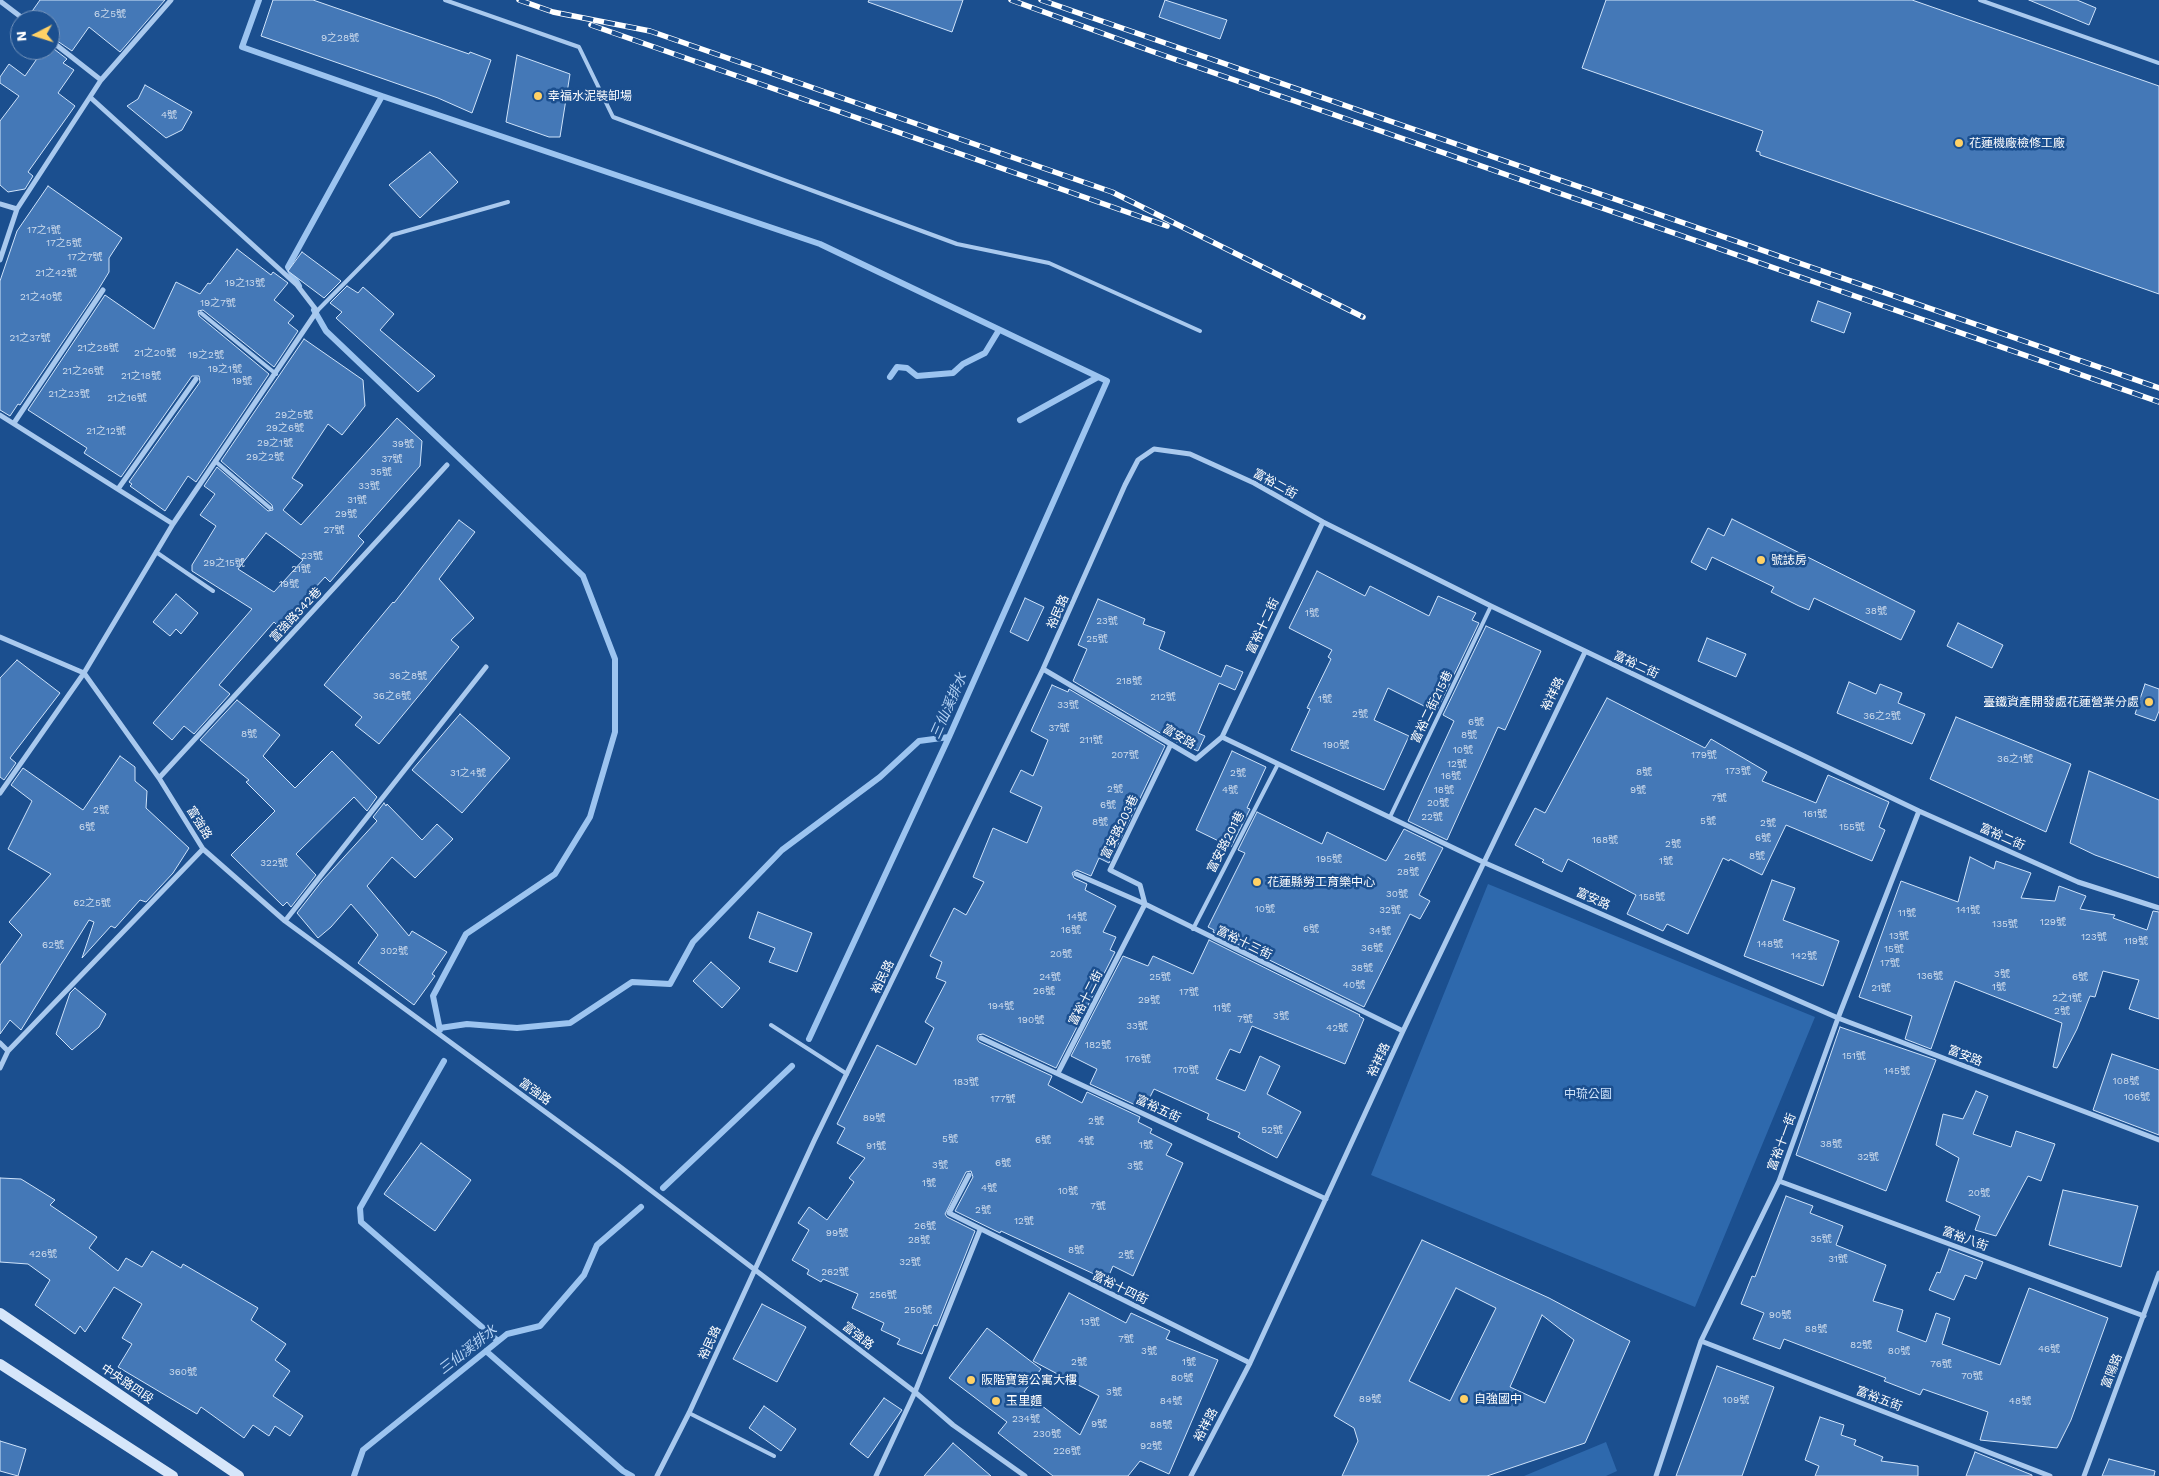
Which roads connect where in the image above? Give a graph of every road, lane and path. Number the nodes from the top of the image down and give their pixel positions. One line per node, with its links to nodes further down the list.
1 (171, 0): 8 (street)
2 (445, 0): 17 (lane)
3 (1980, 0): 7 (lane)
4 (0, 1): 5 (street)
5 (12, 10)
6 (60, 48): 8 (street)
7 (2159, 62)
8 (101, 80): 9 (street)
9 (91, 98): 12 (street); 15 (street)
10 (508, 202): 15 (lane)
11 (0, 206): 12 (street)
12 (17, 209): 13 (street)
13 (0, 260)
14 (104, 290): 21 (street)
15 (317, 311): 18 (street)
16 (201, 314): 18 (lane)
17 (1200, 331)
18 (276, 374): 22 (street)
19 (196, 379): 25 (street)
20 (0, 414): 21 (street)
21 (14, 423): 25 (street)
22 (215, 461): 26 (lane); 28 (street)
23 (447, 465): 40 (street, 富強路342巷)
24 (1125, 484): 27 (street, 富裕二街); 35 (street, 裕民路)
25 (118, 488): 28 (street)
26 (270, 508)
27 (1323, 522): 31 (street, 富裕二街); 37 (street, 富裕十二街)
28 (173, 524): 29 (street)
29 (156, 552): 30 (lane); 36 (street)
30 (213, 592)
31 (1491, 606): 33 (street, 富裕二街); 43 (lane, 富裕二街215巷)
32 (0, 637): 36 (street)
33 (1585, 652): 42 (street, 富裕二街); 45 (street, 裕祥路)
34 (486, 667): 49 (street)
35 (1043, 669): 38 (street, 富安路); 59 (street, 裕民路)
36 (84, 673): 40 (street, 富強路); 41 (street)
37 (1222, 737): 38 (street, 富安路); 39 (street, 富安路)
38 (1171, 744): 47 (street, 富安路203巷)
39 (1278, 764): 43 (street, 富安路); 50 (lane, 富安路201巷)
40 (160, 778): 44 (street, 富強路)
41 (0, 793)
42 (1919, 811): 48 (street, 富裕二街); 51 (street, 富裕十一街)
43 (1390, 818): 45 (street, 富安路)
44 (203, 849): 49 (street, 富強路); 56 (street)
45 (1483, 862): 51 (street, 富安路); 53 (street, 裕祥路)
46 (1076, 874): 47 (street, 富裕十三街)
47 (1146, 904): 50 (street, 富裕十三街); 58 (street, 富裕十二街)
48 (2159, 908)
49 (285, 920): 65 (street, 富強路)
50 (1193, 929): 53 (street, 富裕十三街)
51 (1838, 1018): 60 (street, 富安路); 62 (street, 富裕十一街)
52 (771, 1025): 59 (lane)
53 (1403, 1031): 63 (street, 裕祥路)
54 (981, 1038): 58 (street, 富裕五街)
55 (0, 1043): 56 (street)
56 (8, 1051): 57 (street)
57 (0, 1068)
58 (1058, 1073): 63 (street, 富裕五街)
59 (848, 1074): 65 (street, 裕民路)
60 (2159, 1140)
61 (969, 1175): 64 (street, 富裕十四街)
62 (1779, 1180): 68 (street, 富裕八街); 69 (street, 富裕十一街)
63 (1326, 1199): 70 (street, 裕祥路)
64 (980, 1230): 70 (street, 富裕十四街); 72 (street)
65 (755, 1269): 72 (street, 富強路); 73 (street, 裕民路)
66 (2159, 1273): 68 (street, 富陽路)
67 (0, 1312): 76 (street, 中央路四段)
68 (2144, 1316): 83 (street, 富陽路)
69 (1701, 1341): 81 (street, 富裕十一街); 82 (street, 富裕五街)
70 (1250, 1363): 80 (street, 裕祥路)
71 (0, 1364): 75 (street)
72 (915, 1392): 78 (street); 79 (street, 富強路)
73 (688, 1413): 74 (lane); 77 (street, 裕民路)
74 (774, 1456)
75 (172, 1476)
76 (239, 1476)
77 (657, 1476)
78 (876, 1476)
79 (1025, 1476)
80 (1191, 1476)
81 (1656, 1476)
82 (2050, 1476)
83 (2084, 1476)

